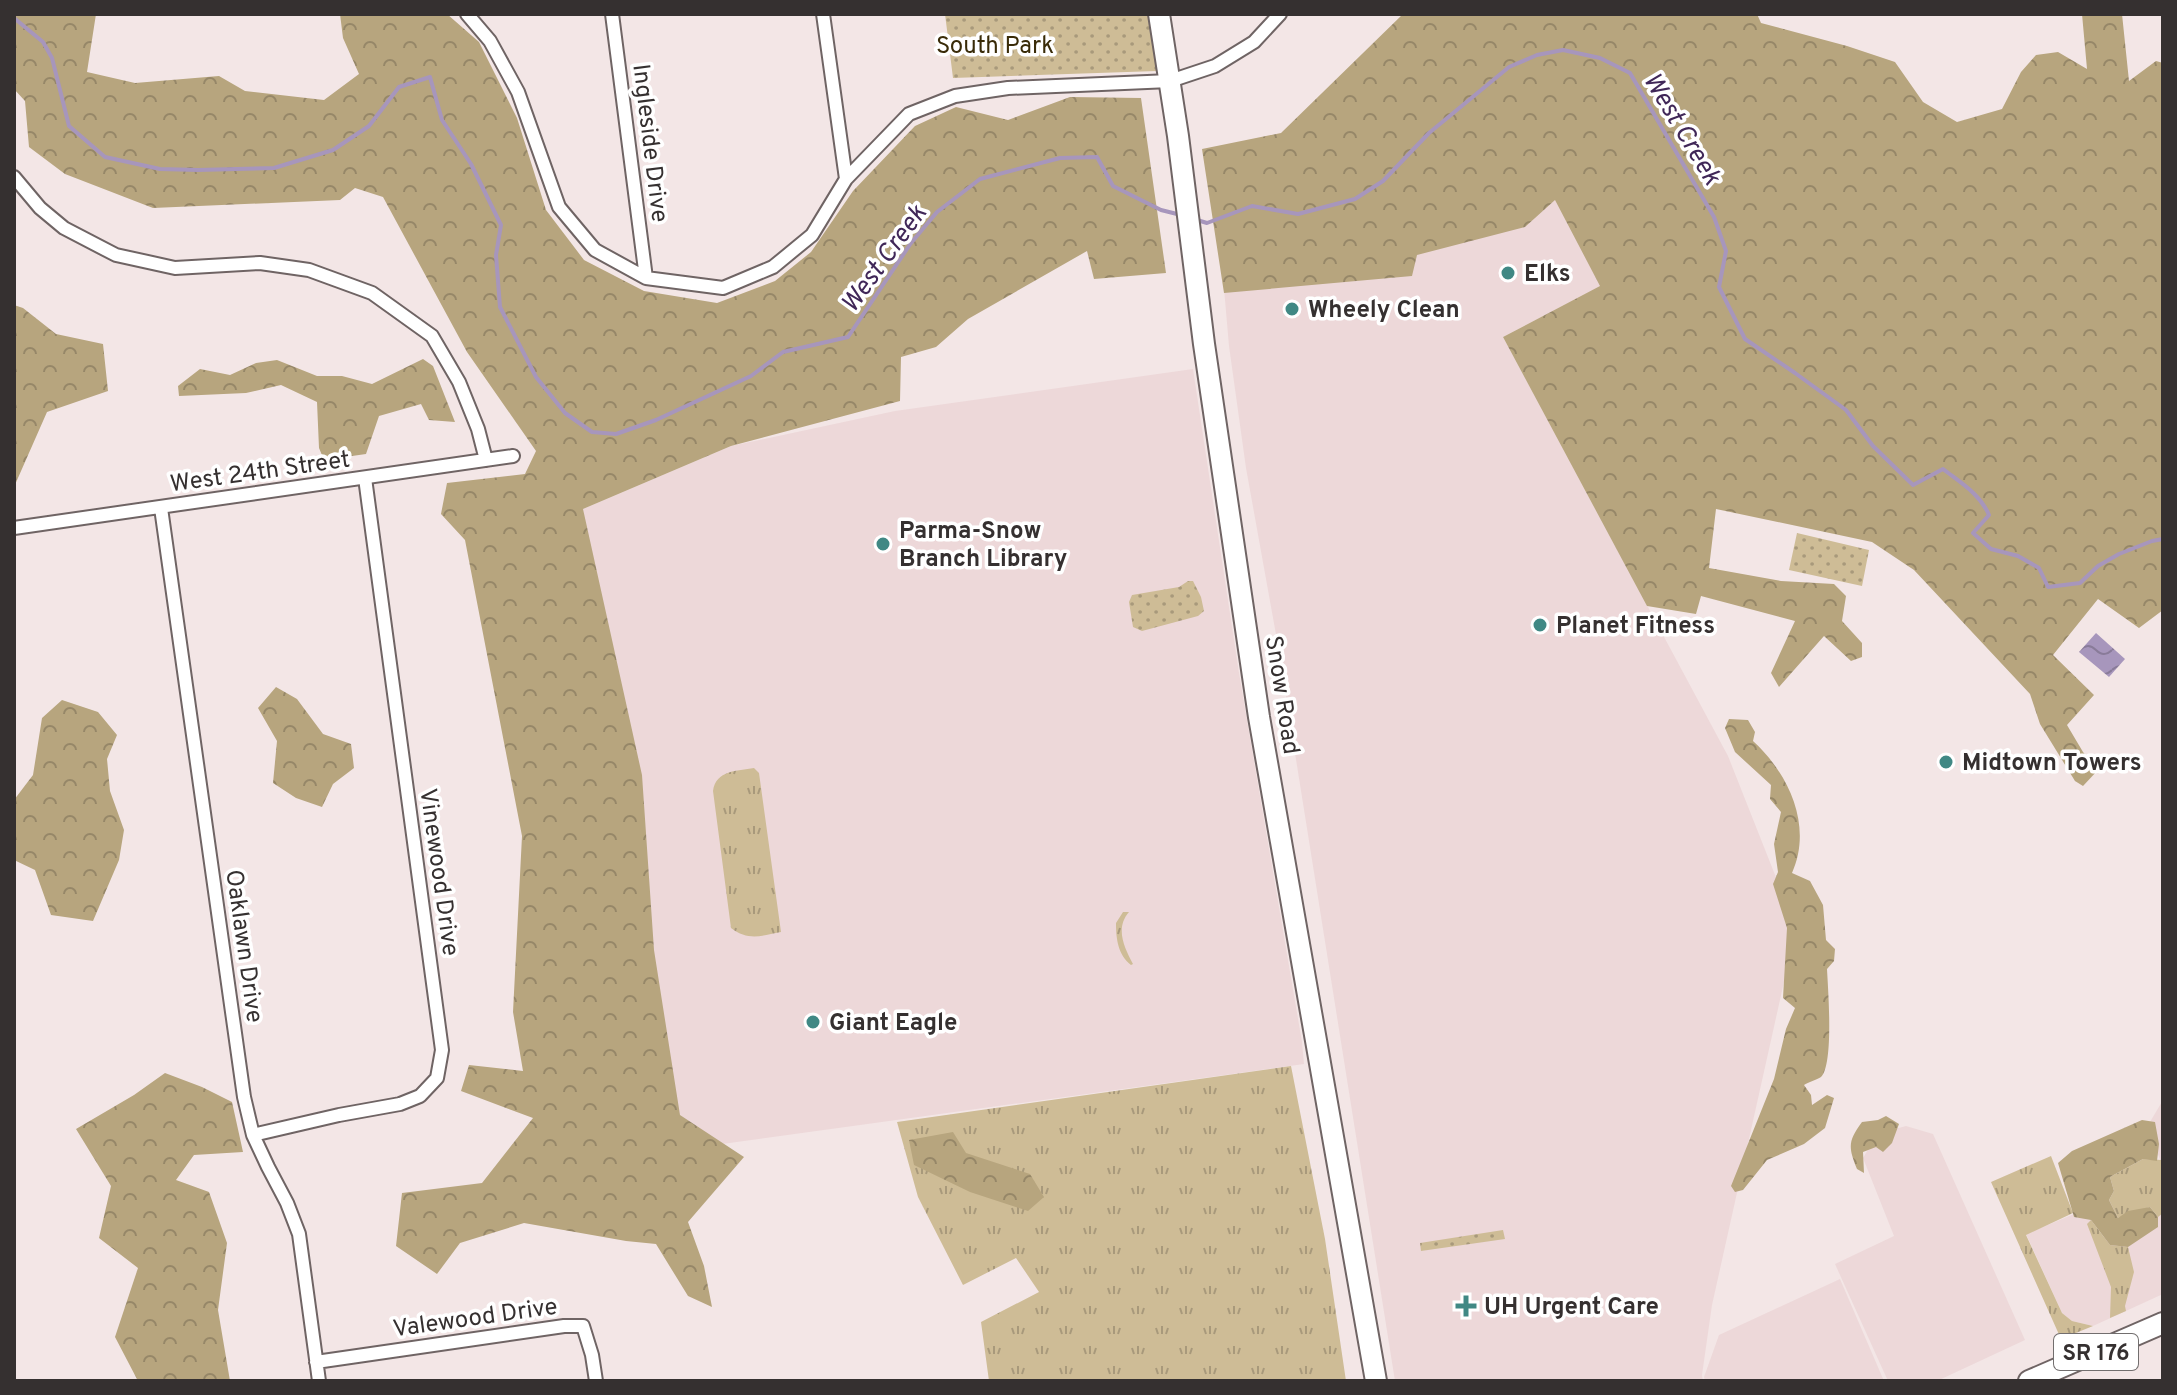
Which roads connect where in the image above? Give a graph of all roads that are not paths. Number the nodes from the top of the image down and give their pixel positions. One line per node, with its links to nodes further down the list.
1 (467, 14): 9 (street)
2 (612, 14): 9 (street, Ingleside Drive)
3 (823, 14): 8 (street)
4 (1159, 14): 6 (main road, Snow Road)
5 (1280, 14): 6 (street)
6 (1170, 81): 8 (street); 21 (main road, Snow Road)
7 (14, 177): 11 (street)
8 (846, 179): 9 (street)
9 (646, 278)
10 (513, 456): 11 (street, West 24th Street)
11 (486, 460): 12 (street, West 24th Street)
12 (365, 478): 13 (street, West 24th Street); 15 (street, Vinewood Drive)
13 (161, 508): 14 (street, West 24th Street); 15 (street, Oaklawn Drive)
14 (14, 528)
15 (253, 1135): 17 (street, Oaklawn Drive)
16 (2163, 1323): 18 (main road, SR 176)
17 (316, 1362): 19 (street, Oaklawn Drive); 20 (street, Valewood Drive)
18 (2067, 1373): 22 (main road, SR 176)
19 (319, 1381)
20 (596, 1381)
21 (1376, 1381)
22 (2029, 1381)

